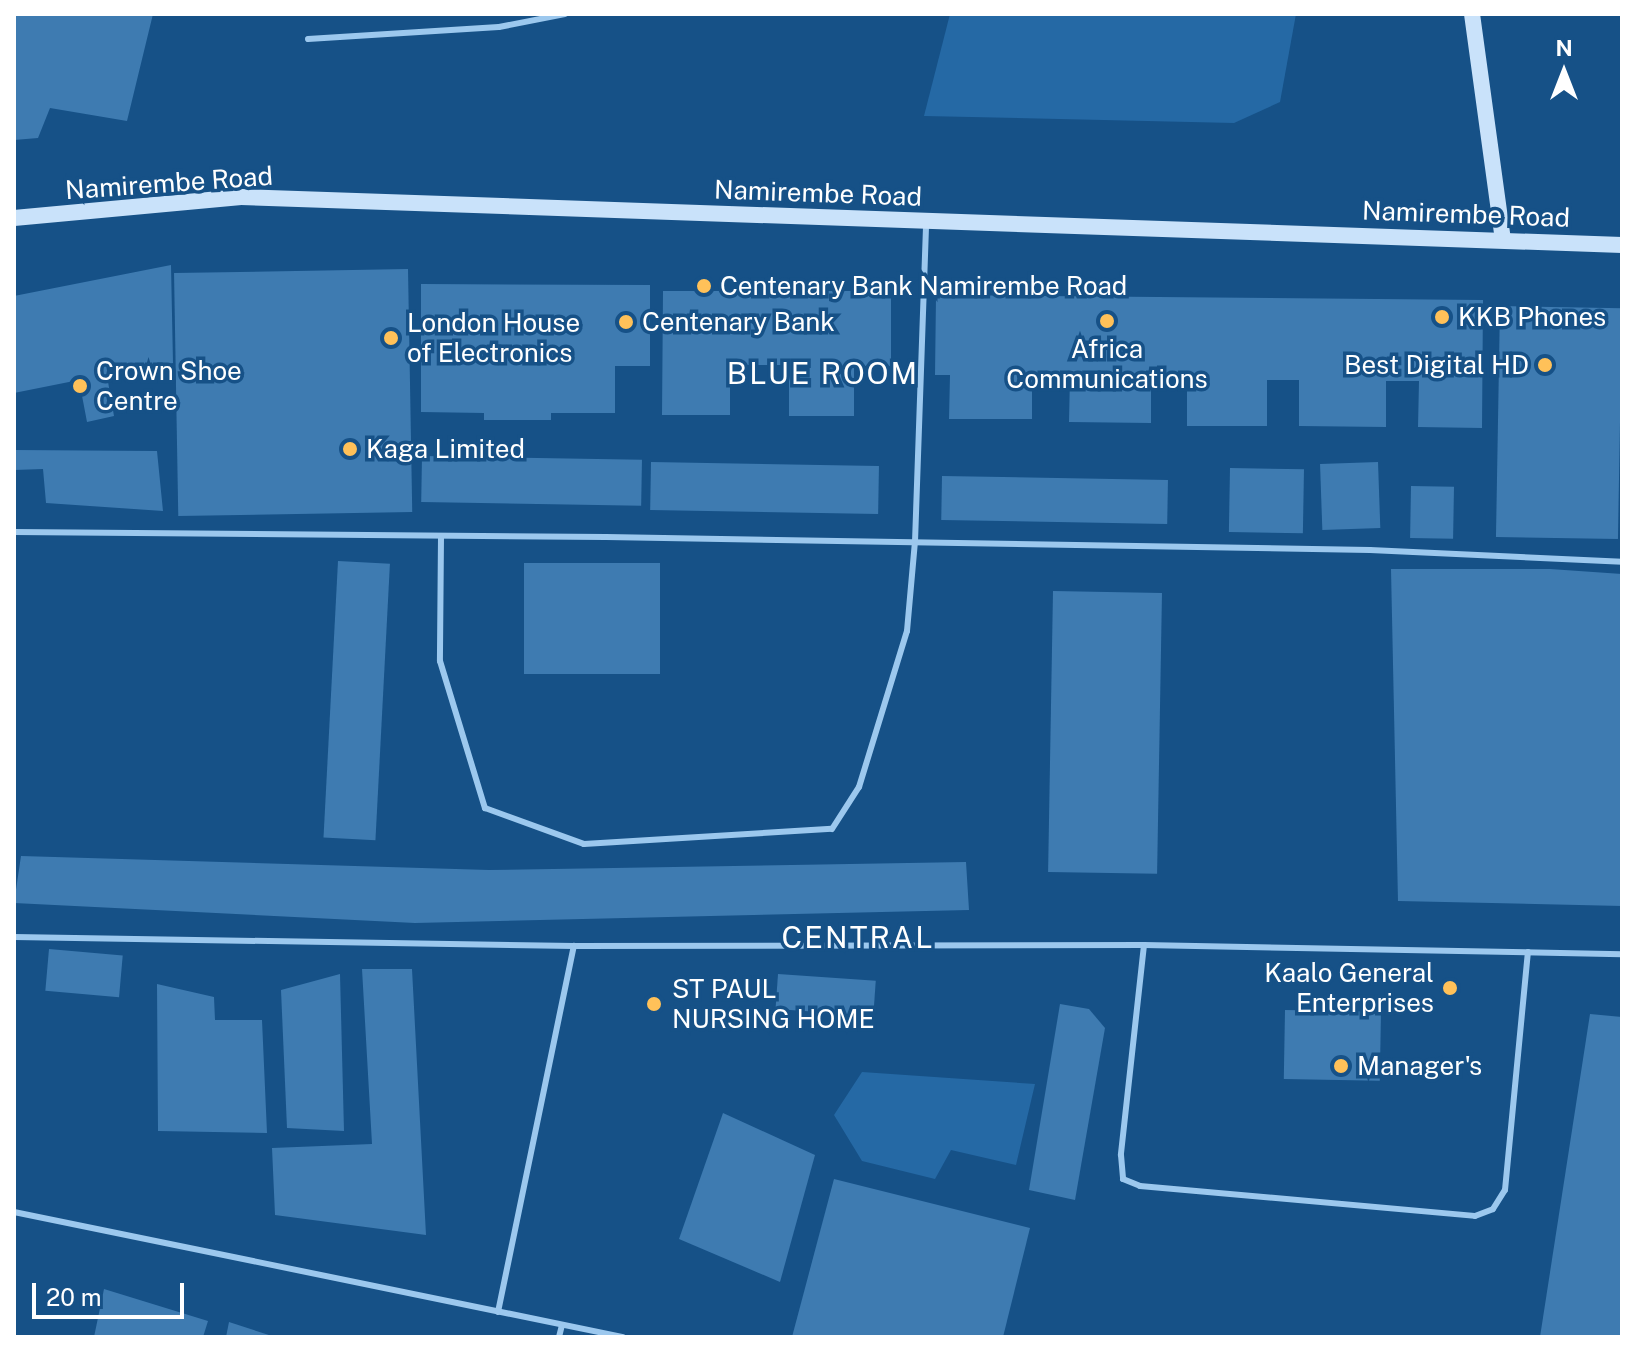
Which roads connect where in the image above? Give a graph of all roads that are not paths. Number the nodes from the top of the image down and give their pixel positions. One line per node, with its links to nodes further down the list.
1 (565, 14): 3 (lane)
2 (1472, 14): 6 (main road)
3 (308, 39)
4 (14, 218): 5 (main road, Namirembe Road)
5 (926, 220): 6 (main road, Namirembe Road); 10 (lane)
6 (1503, 239): 7 (main road, Namirembe Road)
7 (1622, 245)
8 (14, 532): 9 (lane)
9 (441, 537): 10 (lane); 10 (lane)
10 (915, 542): 11 (lane)
11 (1622, 562)
12 (14, 937): 14 (lane)
13 (1144, 945): 14 (lane); 15 (lane); 15 (lane)
14 (574, 946): 18 (lane)
15 (1528, 952): 16 (lane)
16 (1622, 954)
17 (14, 1212): 18 (lane)
18 (498, 1312): 19 (lane)
19 (562, 1325): 20 (lane); 21 (lane)
20 (559, 1337)
21 (623, 1337)

